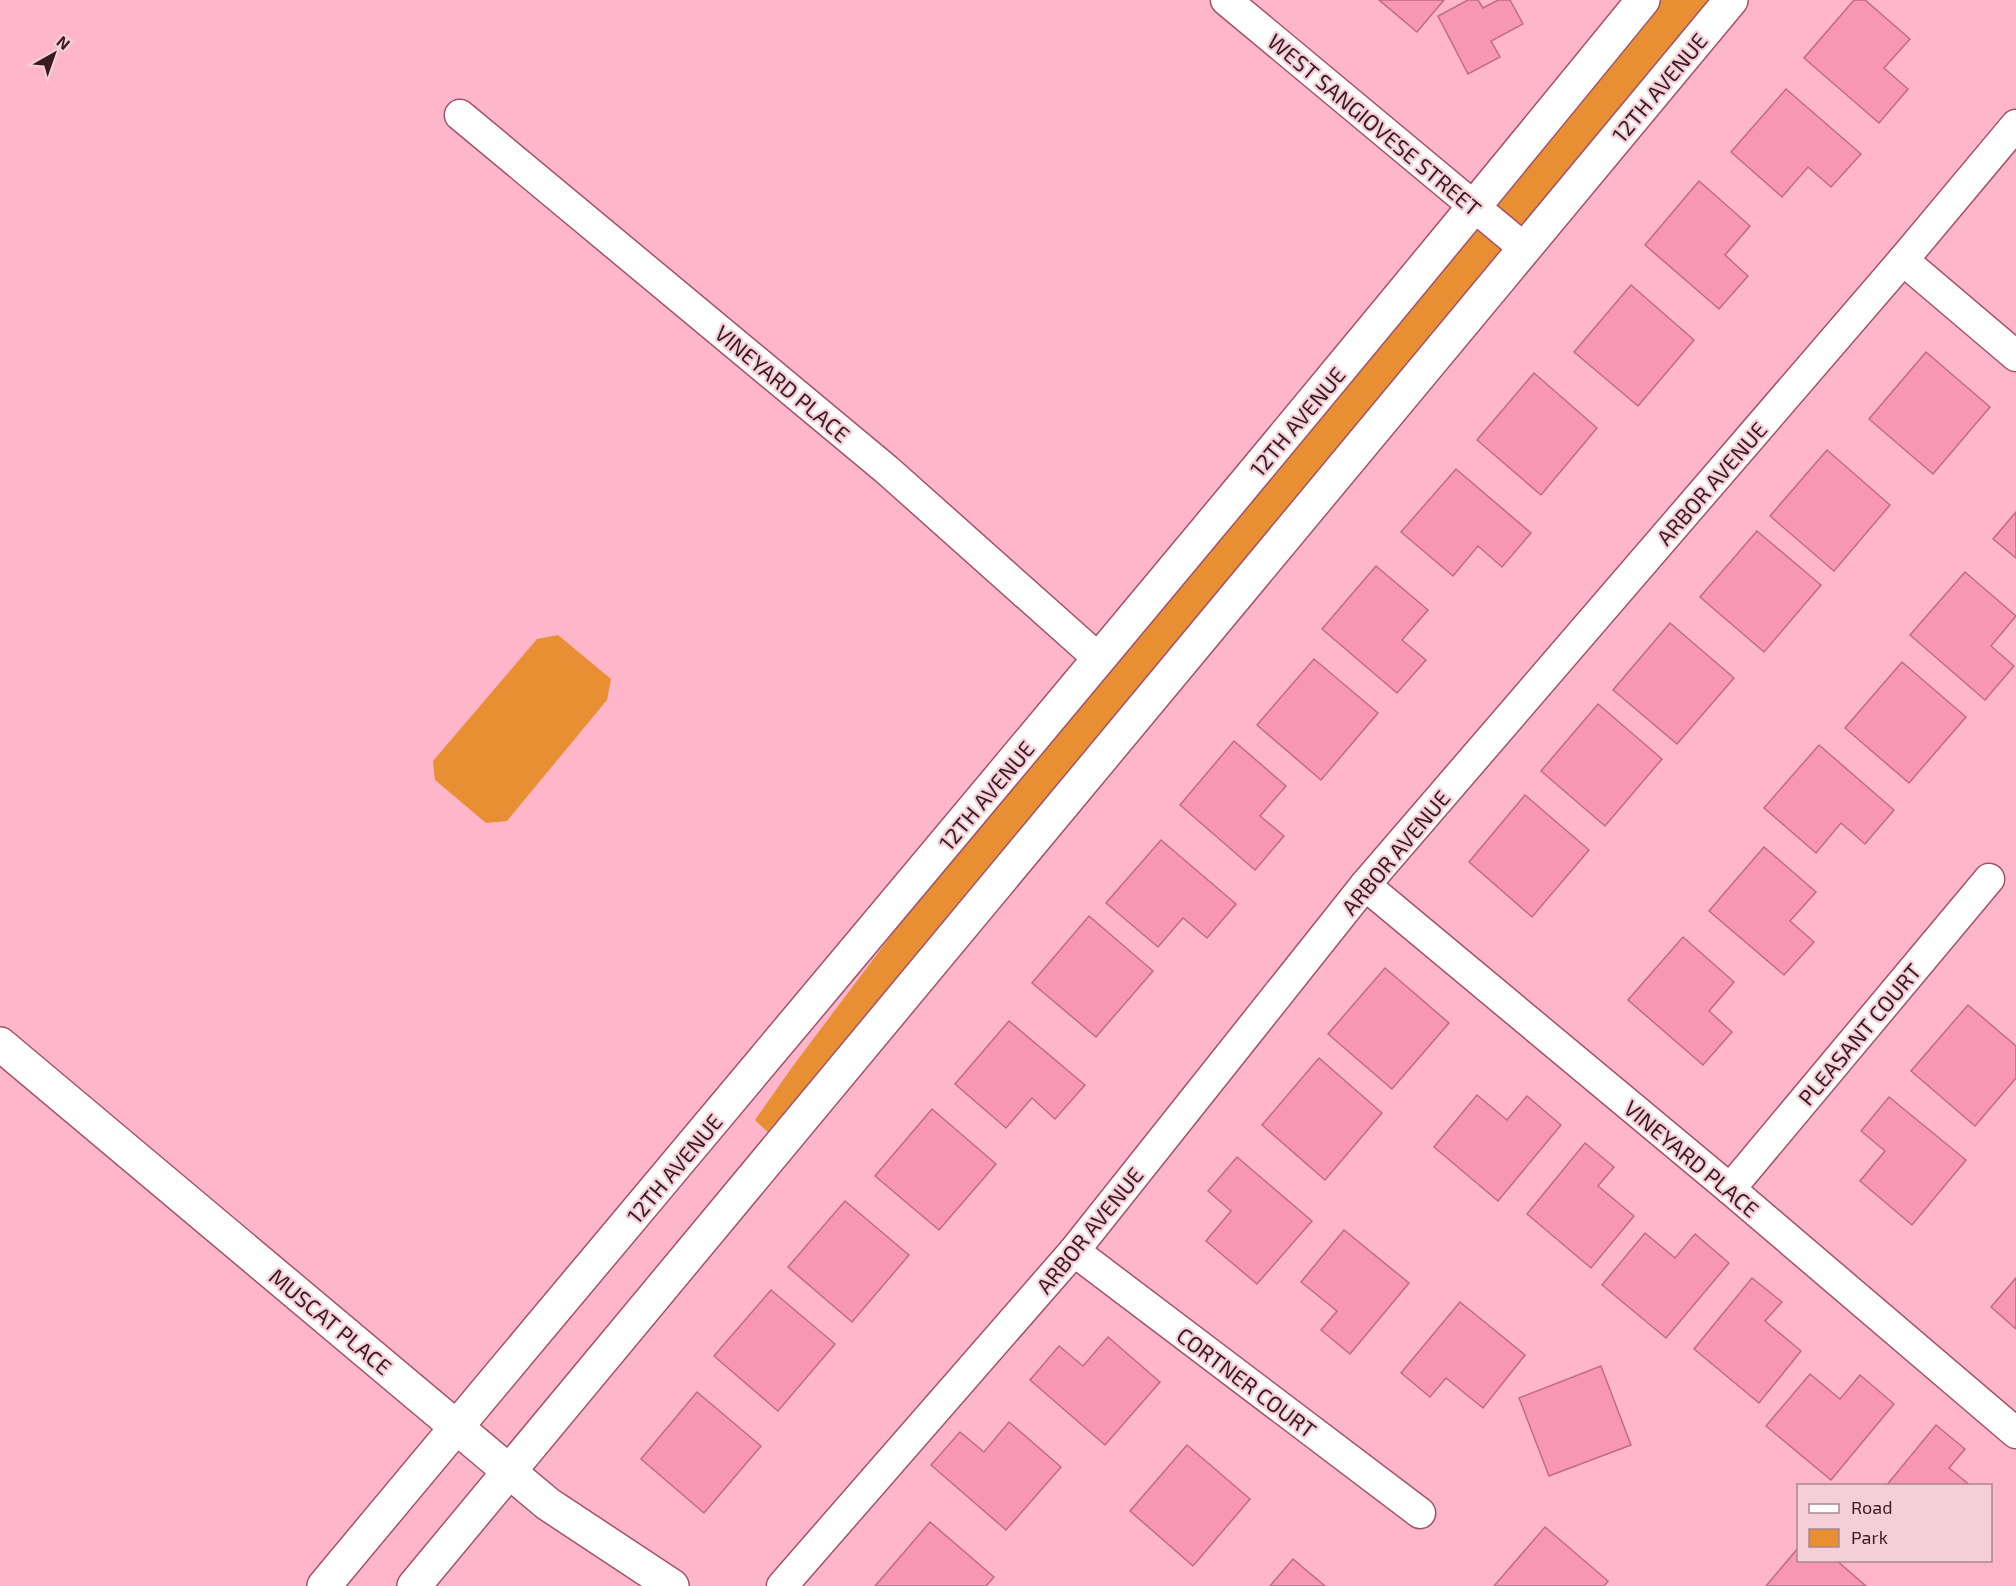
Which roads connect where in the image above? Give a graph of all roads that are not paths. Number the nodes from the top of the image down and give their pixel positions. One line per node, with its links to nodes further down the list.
1 (1226, 0): 6 (street, WEST SANGIOVESE STREET)
2 (1643, 0): 6 (street, 12TH AVENUE)
3 (1731, 0): 7 (street, 12TH AVENUE)
4 (460, 115): 10 (street, VINEYARD PLACE)
5 (2016, 125): 8 (street, ARBOR AVENUE)
6 (1474, 207): 7 (street, WEST SANGIOVESE STREET); 10 (street, 12TH AVENUE)
7 (1524, 248): 18 (street, 12TH AVENUE)
8 (1903, 260): 9 (street); 12 (street, ARBOR AVENUE)
9 (2016, 356)
10 (1099, 659): 16 (street, 12TH AVENUE)
11 (1989, 879): 14 (street, PLEASANT COURT)
12 (1365, 885): 14 (street, VINEYARD PLACE); 15 (street, ARBOR AVENUE)
13 (0, 1044): 16 (street, MUSCAT PLACE)
14 (1730, 1189): 17 (street, VINEYARD PLACE)
15 (1074, 1251): 19 (street, CORTNER COURT); 23 (street, ARBOR AVENUE)
16 (457, 1427): 18 (street, MUSCAT PLACE); 20 (street, 12TH AVENUE)
17 (2016, 1433)
18 (509, 1471): 21 (street, 12TH AVENUE); 22 (street, MUSCAT PLACE)
19 (1420, 1513)
20 (324, 1586)
21 (414, 1586)
22 (672, 1586)
23 (782, 1586)

